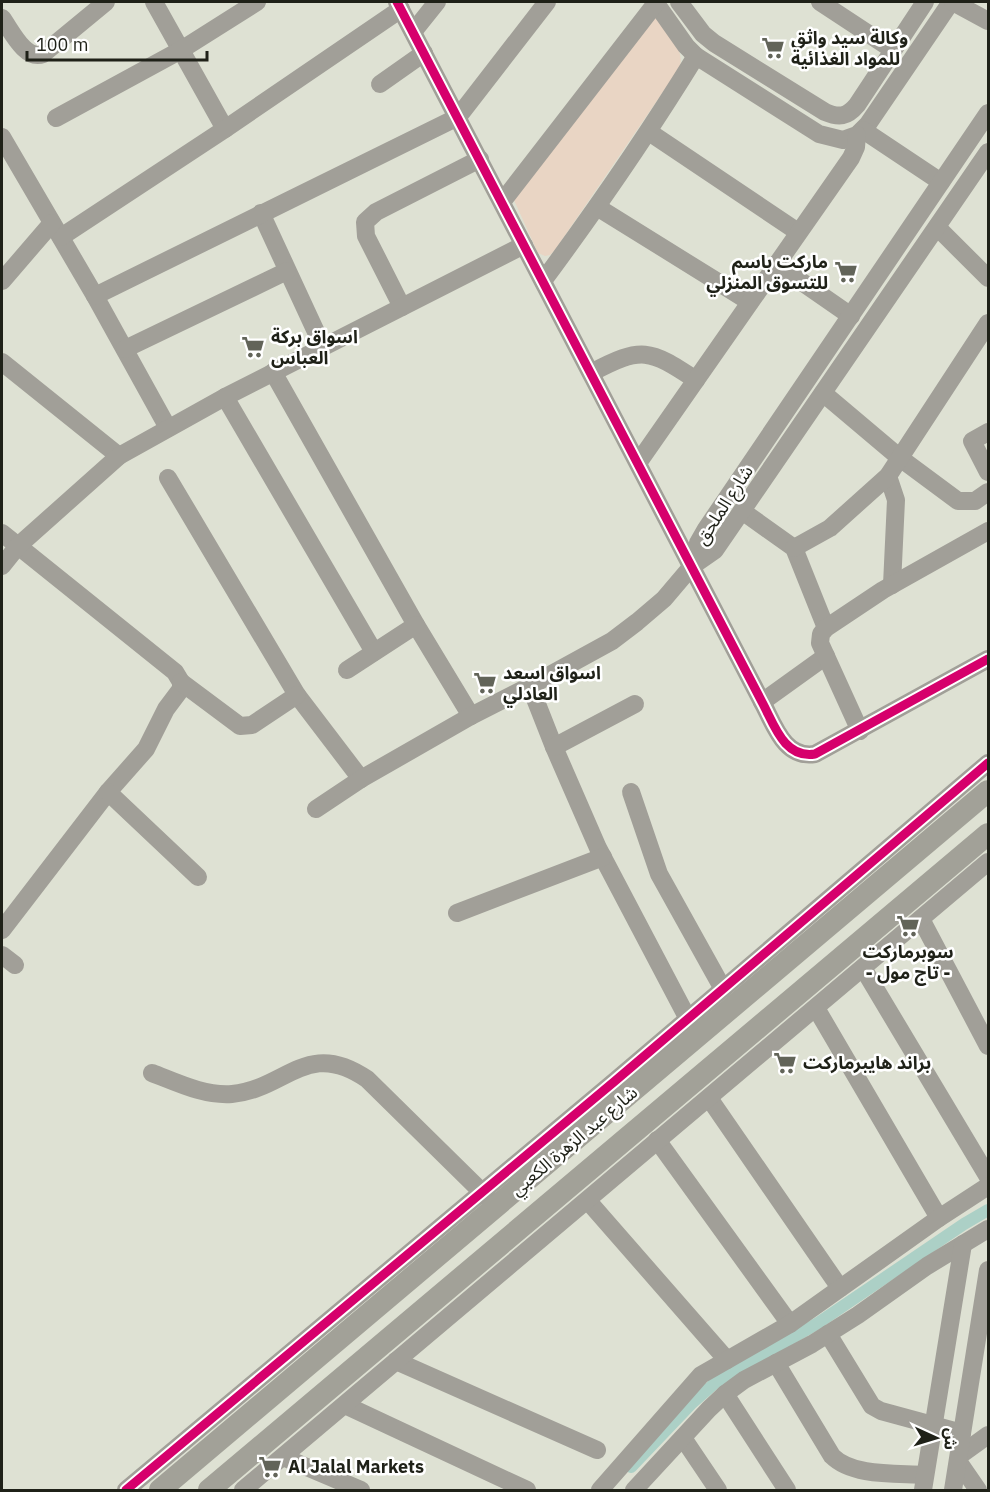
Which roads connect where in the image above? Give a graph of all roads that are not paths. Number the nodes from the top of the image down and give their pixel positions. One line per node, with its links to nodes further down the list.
1 (106, 2): 12 (street)
2 (154, 2): 15 (street)
3 (257, 2): 15 (street)
4 (437, 2): 14 (street)
5 (547, 2): 21 (street)
6 (655, 2): 18 (street); 30 (street)
7 (679, 2): 16 (street)
8 (820, 2): 16 (street)
9 (925, 2): 16 (street)
10 (952, 2): 13 (street); 25 (street)
11 (399, 5): 14 (street); 23 (street)
12 (2, 18)
13 (988, 21)
14 (413, 32): 17 (street)
15 (181, 50): 22 (street); 23 (street)
16 (893, 50)
17 (424, 53): 19 (street); 21 (street)
18 (696, 56): 24 (street); 25 (street)
19 (380, 84)
20 (988, 113): 29 (street, شارع الملحق)
21 (458, 117): 28 (street); 32 (street)
22 (56, 118)
23 (225, 129): 34 (street)
24 (649, 132): 31 (street); 35 (street)
25 (860, 133): 29 (street); 35 (street)
26 (2, 137): 34 (street)
27 (988, 152): 33 (street, شارع الملحق)
28 (480, 159): 30 (street); 44 (street)
29 (941, 182): 45 (street, شارع الملحق)
30 (502, 202): 36 (street)
31 (597, 207): 41 (street); 43 (street)
32 (261, 213): 38 (street); 42 (street)
33 (937, 227): 39 (street); 54 (street, شارع الملحق)
34 (57, 230): 40 (street); 42 (street)
35 (798, 232): 37 (street)
36 (524, 245): 41 (street); 44 (street)
37 (776, 264): 43 (street); 45 (street)
38 (287, 271): 47 (street); 48 (street)
39 (988, 278)
40 (2, 281)
41 (543, 281): 52 (street)
42 (95, 296): 48 (street)
43 (750, 302): 53 (street)
44 (402, 307): 47 (street)
45 (851, 315): 71 (street, شارع الملحق)
46 (988, 323): 49 (street)
47 (323, 347): 51 (street)
48 (124, 349): 56 (street)
49 (982, 350): 59 (street)
50 (2, 362): 58 (street)
51 (273, 372): 55 (street); 73 (street)
52 (591, 373): 53 (street); 60 (street)
53 (696, 380): 60 (street)
54 (823, 393): 59 (street); 65 (street, شارع الملحق)
55 (225, 397): 56 (street); 75 (street)
56 (168, 428): 58 (street)
57 (988, 432): 61 (street)
58 (119, 456): 68 (street)
59 (900, 458): 62 (street); 64 (street)
60 (638, 463): 71 (street)
61 (988, 472)
62 (888, 476): 69 (street); 72 (street)
63 (168, 478): 81 (street)
64 (988, 492)
65 (742, 511): 69 (street); 71 (street, شارع الملحق)
66 (988, 531): 72 (street)
67 (2, 533): 68 (street)
68 (18, 546): 70 (street); 79 (street)
69 (794, 548): 74 (street)
70 (2, 566)
71 (692, 566): 80 (street); 82 (street)
72 (892, 585): 74 (street)
73 (416, 625): 75 (street); 84 (street)
74 (826, 628): 76 (street)
75 (374, 652): 78 (street)
76 (826, 656): 82 (street); 85 (street)
77 (988, 659): 85 (street)
78 (347, 670)
79 (181, 682): 81 (street); 90 (street)
80 (530, 686): 84 (street); 86 (street)
81 (297, 695): 88 (street)
82 (762, 702): 85 (street)
83 (635, 704): 86 (street)
84 (471, 716): 88 (street)
85 (860, 731)
86 (554, 747): 94 (street)
87 (988, 764): 105 (street)
88 (361, 779): 92 (street)
89 (988, 791): 97 (main road, شارع عبد الزهرة الكعبي)
90 (108, 792): 96 (street); 101 (street)
91 (631, 792): 105 (street)
92 (316, 809)
93 (988, 834): 100 (main road, شارع عبد الزهرة الكعبي)
94 (603, 857): 98 (street); 107 (street)
95 (988, 862): 99 (street)
96 (198, 877)
97 (870, 890): 100 (main road); 102 (main road, شارع عبد الزهرة الكعبي)
98 (457, 914)
99 (921, 919): 104 (street); 108 (street)
100 (886, 921): 103 (main road, شارع عبد الزهرة الكعبي)
101 (2, 930)
102 (818, 934): 103 (main road); 114 (main road, شارع عبد الزهرة الكعبي)
103 (841, 958): 141 (main road, شارع عبد الزهرة الكعبي)
104 (863, 968): 106 (street); 112 (street)
105 (723, 989): 107 (street)
106 (816, 1008): 110 (street); 116 (street)
107 (688, 1019): 114 (street)
108 (988, 1046)
109 (152, 1073): 114 (street)
110 (709, 1098): 111 (street); 120 (street)
111 (657, 1140): 115 (street); 122 (street)
112 (988, 1177)
113 (988, 1186): 116 (street)
114 (489, 1199): 139 (street); 140 (main road, شارع عبد الزهرة الكعبي)
115 (588, 1201): 124 (street); 125 (street)
116 (939, 1218): 120 (street)
117 (988, 1228): 118 (street)
118 (963, 1244): 123 (street); 131 (street)
119 (988, 1270): 121 (street)
120 (840, 1288): 122 (street)
121 (987, 1289): 128 (street)
122 (790, 1324): 124 (street)
123 (828, 1334): 126 (street); 131 (street)
124 (727, 1360): 145 (street)
125 (396, 1362): 130 (street); 135 (street)
126 (776, 1363): 129 (street); 138 (street)
127 (988, 1364): 128 (street)
128 (971, 1376): 132 (street)
129 (725, 1394): 134 (street); 148 (street)
130 (345, 1405): 136 (street); 144 (street)
131 (933, 1426): 132 (street); 138 (street)
132 (962, 1433): 137 (street)
133 (988, 1436): 137 (street)
134 (683, 1438): 146 (street); 147 (street)
135 (597, 1450)
136 (283, 1457): 142 (street); 143 (street)
137 (958, 1458): 149 (street); 150 (street)
138 (924, 1483)
139 (126, 1491)
140 (160, 1491)
141 (209, 1491)
142 (243, 1491)
143 (361, 1491)
144 (527, 1491)
145 (600, 1491)
146 (634, 1491)
147 (718, 1491)
148 (788, 1491)
149 (953, 1491)
150 (978, 1491)

